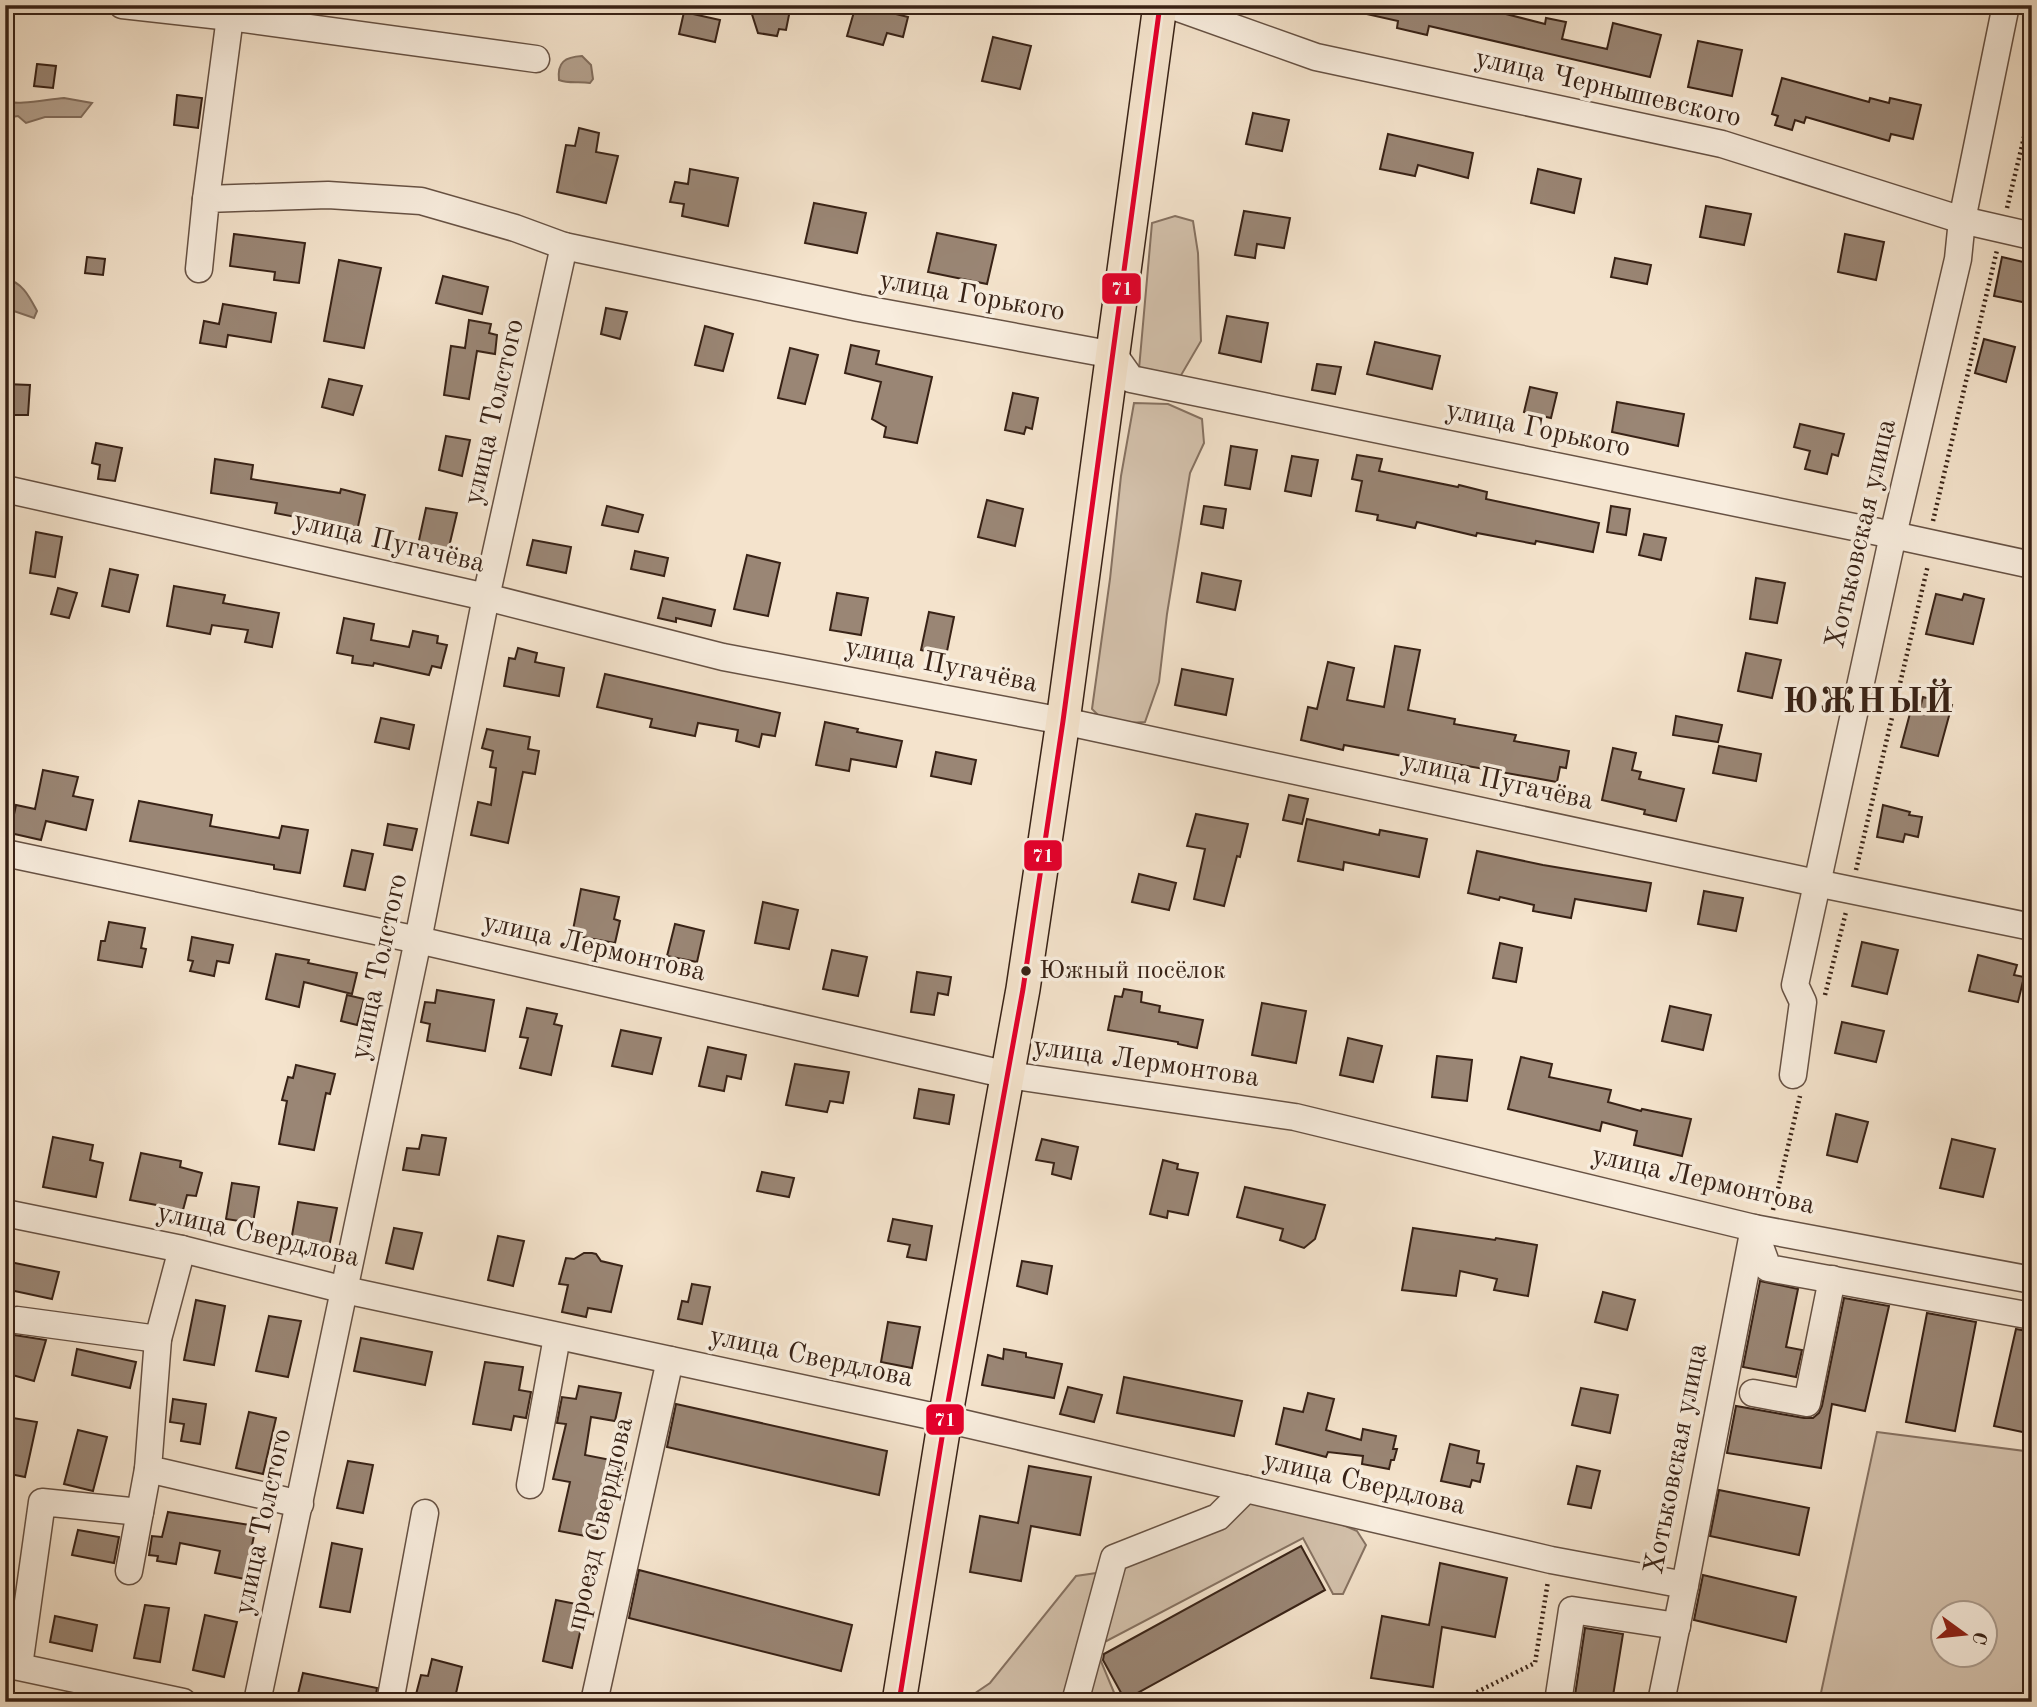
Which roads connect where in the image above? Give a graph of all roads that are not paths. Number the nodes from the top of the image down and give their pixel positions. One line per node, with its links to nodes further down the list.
1 (121, 5): 5 (street)
2 (1160, 5): 12 (main road)
3 (1170, 5): 8 (street, улица Чернышевского)
4 (2006, 5): 8 (street, Хотьковская улица)
5 (230, 17): 6 (street); 7 (street)
6 (536, 59)
7 (206, 199): 10 (street, улица Горького); 11 (street)
8 (1962, 220): 9 (street, улица Чернышевского); 14 (street, Хотьковская улица)
9 (2032, 236)
10 (564, 246): 12 (street, улица Горького); 16 (street, улица Толстого)
11 (199, 269)
12 (1114, 355): 14 (street, улица Горького); 17 (main road)
13 (5, 489): 16 (street, улица Пугачёва)
14 (1893, 535): 15 (street, улица Горького); 19 (street, Хотьковская улица)
15 (2032, 565)
16 (486, 597): 17 (street, улица Пугачёва); 21 (street, улица Толстого)
17 (1063, 721): 19 (street, улица Пугачёва); 22 (main road)
18 (5, 853): 21 (street, улица Лермонтова)
19 (1816, 883): 20 (street, улица Пугачёва); 23 (street, Хотьковская улица)
20 (2032, 927)
21 (418, 940): 22 (street, улица Лермонтова); 29 (street, улица Толстого)
22 (1008, 1075): 25 (street, улица Лермонтова); 36 (main road)
23 (1793, 1075)
24 (5, 1213): 26 (street, улица Свердлова)
25 (1754, 1228): 27 (street); 28 (street, улица Лермонтова); 44 (street, Хотьковская улица)
26 (182, 1249): 29 (street, улица Свердлова); 33 (street)
27 (1832, 1279): 30 (street); 35 (street)
28 (2032, 1280)
29 (345, 1290): 32 (street, улица Свердлова); 40 (street, улица Толстого)
30 (2032, 1316)
31 (17, 1320): 33 (street)
32 (557, 1337): 34 (street, улица Свердлова); 38 (street)
33 (158, 1339): 37 (street)
34 (670, 1360): 36 (street, улица Свердлова); 47 (street, проезд Свердлова)
35 (1753, 1393)
36 (945, 1419): 39 (street, улица Свердлова); 51 (main road)
37 (148, 1469): 40 (street); 41 (street)
38 (530, 1485)
39 (1246, 1489): 44 (street, улица Свердлова); 52 (street)
40 (300, 1504): 49 (street, улица Толстого)
41 (140, 1512): 43 (street); 46 (street)
42 (425, 1513): 50 (street)
43 (129, 1571)
44 (1685, 1585): 45 (street, Хотьковская улица)
45 (1677, 1626): 53 (street); 54 (street, Хотьковская улица)
46 (12, 1665): 48 (street)
47 (602, 1700)
48 (183, 1702)
49 (257, 1702)
50 (390, 1702)
51 (899, 1702)
52 (1075, 1702)
53 (1558, 1702)
54 (1661, 1702)

